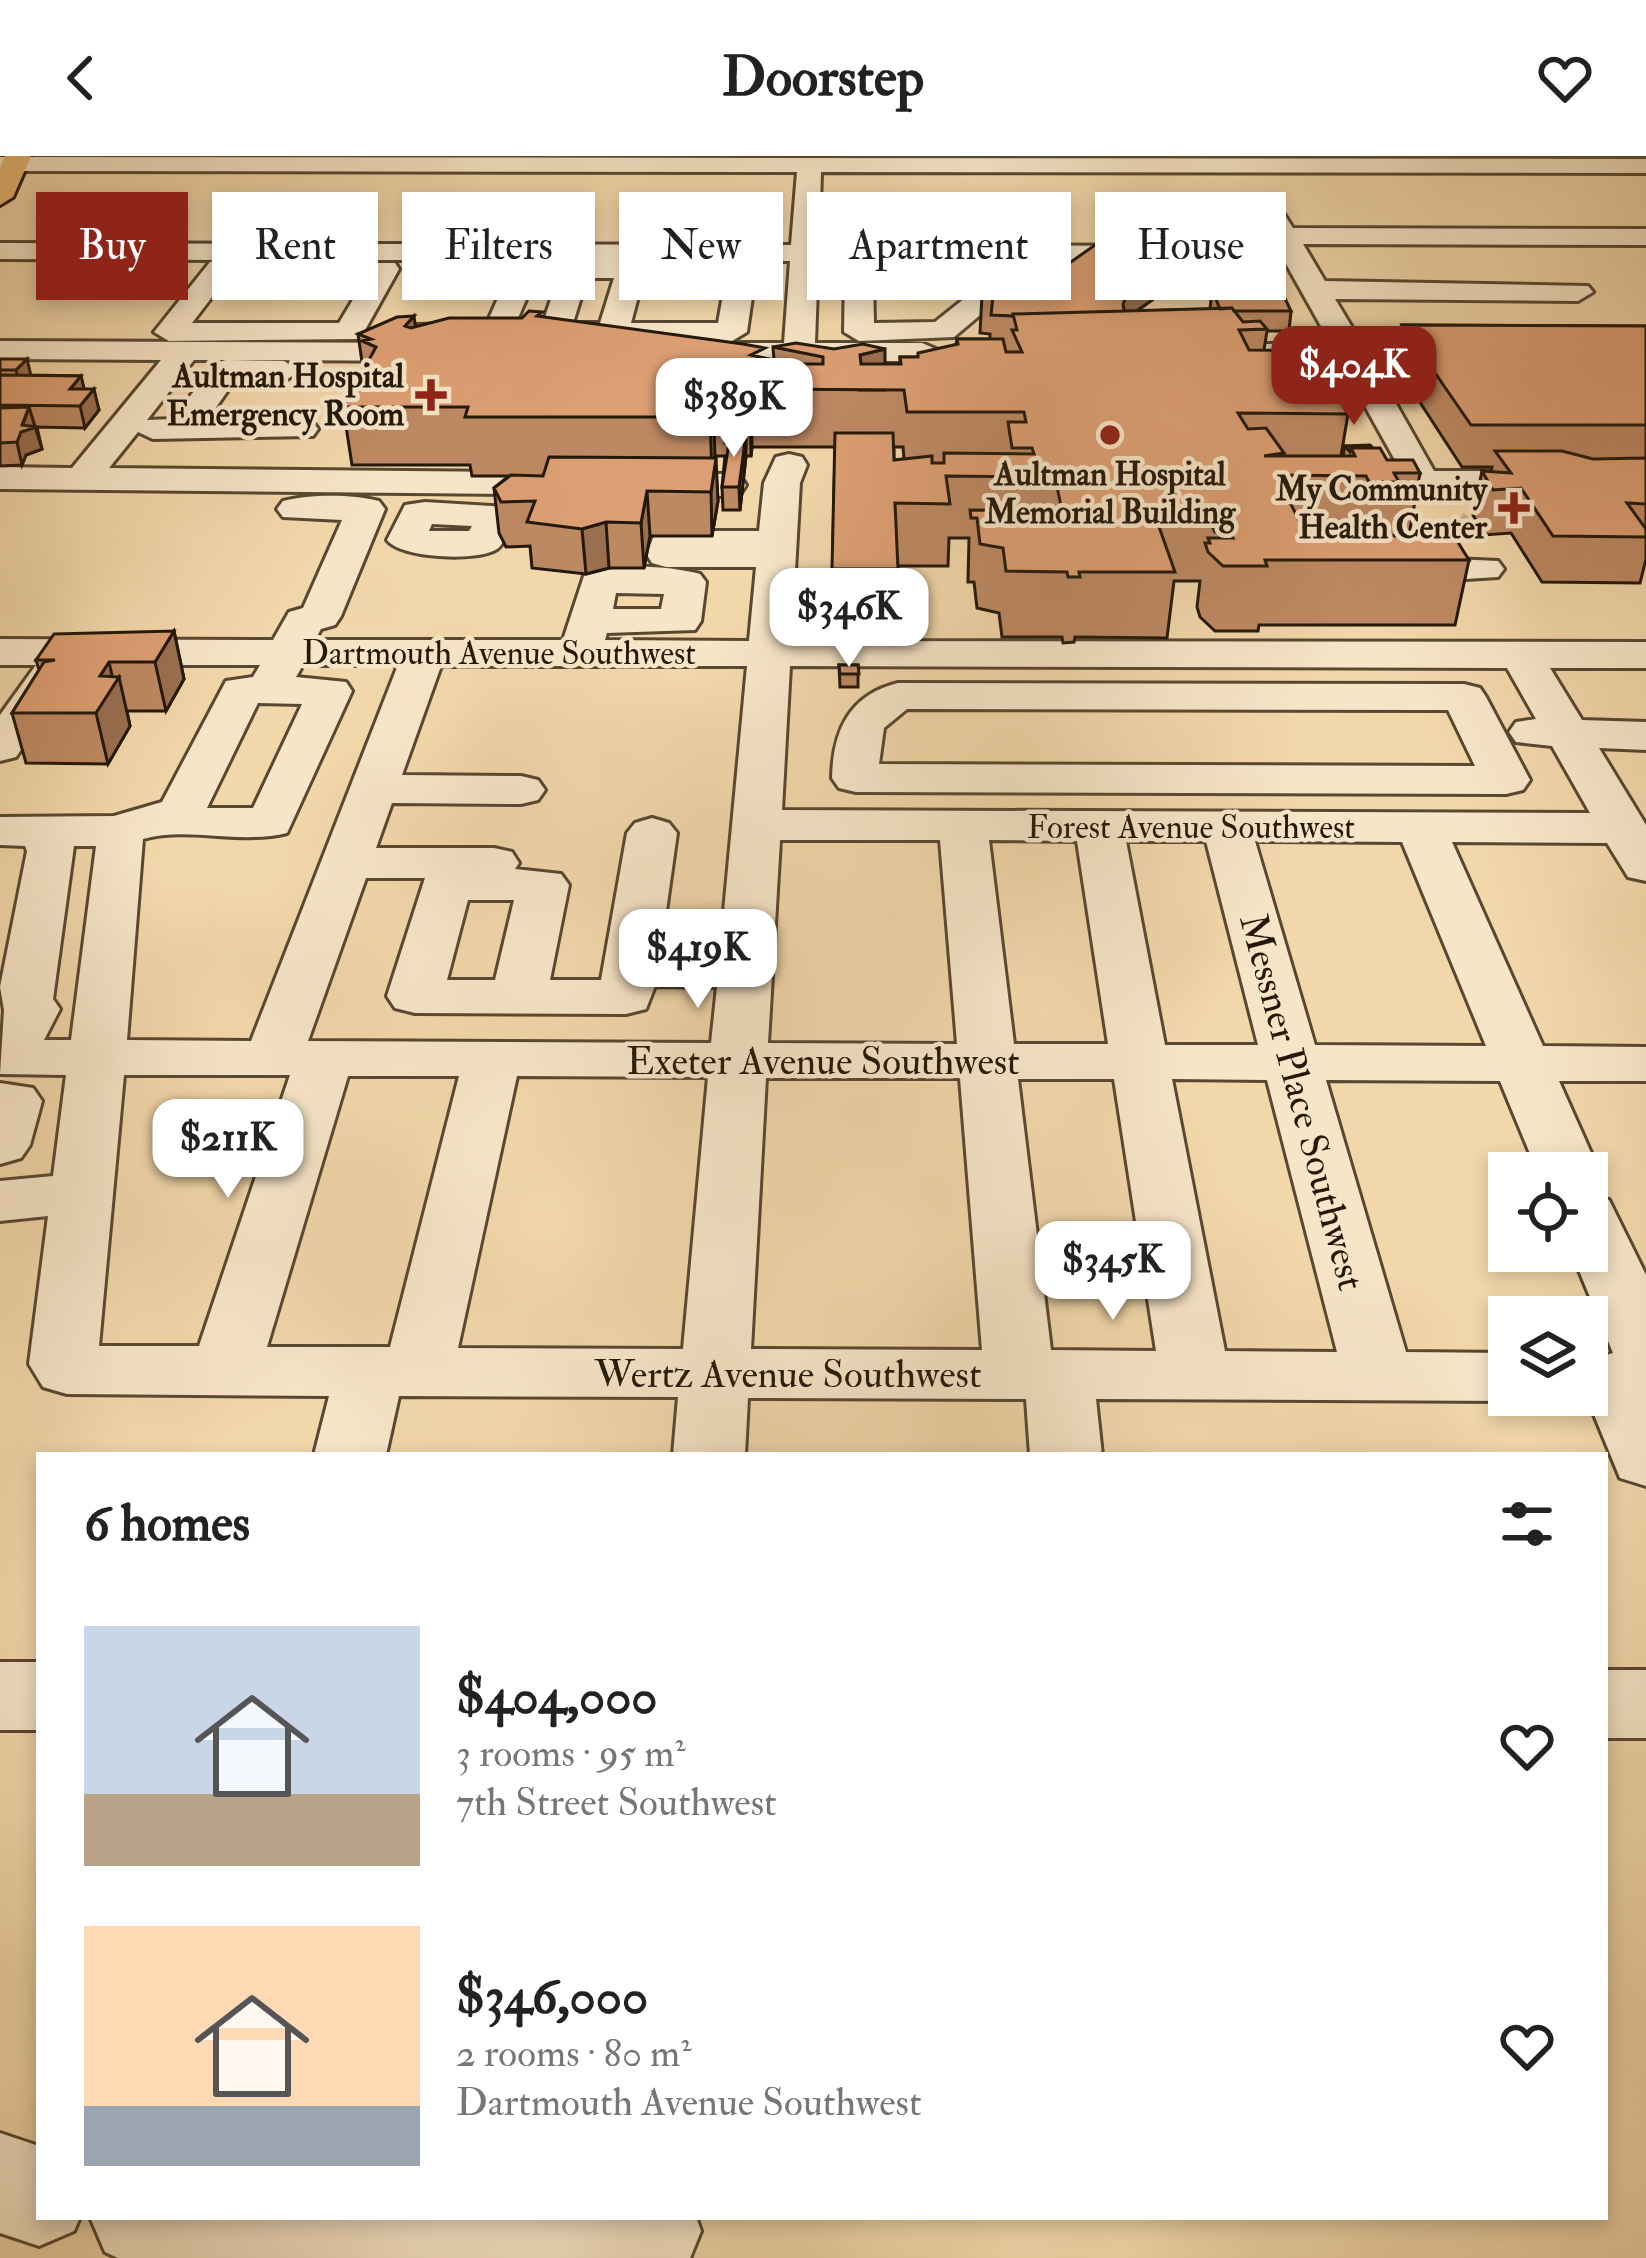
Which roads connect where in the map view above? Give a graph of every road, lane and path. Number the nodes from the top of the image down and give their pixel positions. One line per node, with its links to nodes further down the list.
1 (306, 160): 2 (street); 11 (street); 18 (street)
2 (688, 160): 3 (street)
3 (810, 160): 4 (street); 31 (street)
4 (922, 160): 5 (street); 19 (street)
5 (1028, 160): 7 (street)
6 (201, 161): 11 (street); 14 (street)
7 (1131, 161): 8 (street); 20 (street)
8 (1240, 161): 10 (street); 21 (street)
9 (1598, 161): 10 (street); 12 (street); 16 (street)
10 (1414, 162): 23 (street)
11 (236, 163): 17 (street)
12 (1646, 166)
13 (57, 168): 14 (street); 15 (street)
14 (153, 168)
15 (6, 186)
16 (1632, 191)
17 (210, 192)
18 (279, 192)
19 (925, 192)
20 (1146, 192)
21 (1258, 192)
22 (1286, 221): 23 (street)
23 (1486, 237): 24 (street)
24 (1527, 237): 25 (street); 56 (street)
25 (1646, 237)
26 (1286, 240): 42 (street)
27 (0, 251): 28 (street)
28 (36, 251)
29 (188, 251): 30 (street)
30 (194, 251): 33 (street); 35 (street)
31 (802, 253): 32 (street); 34 (street); 40 (street)
32 (807, 253)
33 (402, 257)
34 (783, 257)
35 (188, 258)
36 (385, 268): 38 (street); 41 (street); 68 (street)
37 (619, 269): 60 (street)
38 (378, 270)
39 (212, 278): 58 (street)
40 (783, 278)
41 (402, 282)
42 (1315, 290): 56 (street); 65 (street)
43 (254, 300): 58 (street)
44 (311, 300): 59 (street)
45 (423, 300): 46 (street); 68 (street)
46 (512, 300)
47 (623, 300): 60 (street)
48 (657, 300): 60 (street)
49 (701, 300): 50 (street)
50 (766, 300)
51 (769, 300): 64 (street)
52 (859, 300): 55 (street)
53 (970, 300): 55 (street)
54 (978, 300): 55 (street)
55 (975, 302)
56 (1593, 307): 66 (street)
57 (135, 317): 62 (street)
58 (232, 332): 59 (street)
59 (291, 332): 68 (street)
60 (614, 332)
61 (0, 350): 62 (street)
62 (106, 350): 63 (street)
63 (185, 351): 68 (street); 73 (street)
64 (796, 352): 64 (street); 68 (street)
65 (1351, 353): 66 (street); 67 (street); 80 (street)
66 (1641, 354)
67 (1226, 360)
68 (341, 370): 69 (street); 78 (street)
69 (288, 371): 74 (street); 75 (street)
70 (0, 374): 71 (street)
71 (51, 386)
72 (115, 387): 73 (street)
73 (157, 387): 76 (street)
74 (183, 429): 75 (street); 76 (street)
75 (250, 429): 78 (street)
76 (128, 438): 78 (street); 81 (street); 81 (street)
77 (1452, 450): 80 (street)
78 (287, 454): 79 (street); 81 (street)
79 (788, 465): 82 (street); 96 (street)
80 (1418, 469): 83 (street); 84 (street); 90 (street)
81 (39, 478)
82 (826, 481)
83 (1646, 482)
84 (1383, 489)
85 (0, 508): 86 (street)
86 (364, 513): 87 (street); 98 (street)
87 (418, 513)
88 (1384, 569): 90 (street)
89 (0, 615): 98 (street)
90 (1512, 620): 97 (street, Dartmouth Avenue Southwest); 99 (street, Dartmouth Avenue Southwest); 104 (street)
91 (1599, 621): 92 (street)
92 (1646, 621)
93 (0, 652): 94 (street, Dartmouth Avenue Southwest)
94 (66, 652): 98 (street, Dartmouth Avenue Southwest); 106 (street)
95 (424, 653): 96 (street, Dartmouth Avenue Southwest); 98 (street, Dartmouth Avenue Southwest); 107 (street)
96 (769, 654): 99 (street, Dartmouth Avenue Southwest); 111 (street)
97 (1646, 655)
98 (296, 660): 110 (street); 110 (street)
99 (937, 675): 102 (street); 103 (street)
100 (1646, 698): 101 (street)
101 (1646, 722)
102 (858, 735): 103 (street); 109 (street)
103 (1484, 737): 104 (street); 109 (street)
104 (1569, 738): 105 (street); 117 (street)
105 (1646, 738)
106 (0, 747)
107 (375, 789): 108 (street); 119 (street)
108 (521, 790)
109 (975, 810): 111 (street, Forest Avenue Southwest); 112 (street, Forest Avenue Southwest); 129 (street)
110 (181, 812): 120 (street)
111 (758, 825): 122 (street)
112 (1099, 828): 113 (street, Forest Avenue Southwest); 130 (street)
113 (1227, 828): 114 (street, Forest Avenue Southwest); 131 (street, Messner Place Southwest)
114 (1420, 828): 117 (street, Forest Avenue Southwest); 132 (street)
115 (652, 833): 121 (street)
116 (122, 843): 125 (street)
117 (1635, 847)
118 (556, 862): 119 (street)
119 (346, 863): 126 (street)
120 (26, 873): 124 (street)
121 (633, 962): 122 (street); 123 (street)
122 (747, 963): 128 (street)
123 (518, 996)
124 (6, 1048): 125 (street, Exeter Avenue Southwest); 134 (street)
125 (94, 1058): 126 (street, Exeter Avenue Southwest); 136 (street)
126 (299, 1059): 127 (street, Exeter Avenue Southwest); 140 (street)
127 (492, 1060): 128 (street, Exeter Avenue Southwest); 141 (street)
128 (740, 1061): 129 (street, Exeter Avenue Southwest); 142 (street)
129 (984, 1062): 130 (street, Exeter Avenue Southwest); 143 (street)
130 (1137, 1062): 131 (street, Exeter Avenue Southwest); 144 (street)
131 (1290, 1063): 132 (street, Exeter Avenue Southwest); 145 (street, Messner Place Southwest)
132 (1522, 1064): 133 (street, Exeter Avenue Southwest); 135 (street)
133 (1646, 1064)
134 (0, 1145)
135 (1560, 1152)
136 (80, 1193): 137 (street); 140 (street, Wertz Avenue Southwest)
137 (0, 1201)
138 (1600, 1272): 139 (street)
139 (1623, 1370): 150 (street)
140 (225, 1372): 141 (street, Wertz Avenue Southwest)
141 (394, 1372): 142 (street, Wertz Avenue Southwest); 147 (street)
142 (716, 1373): 143 (street, Wertz Avenue Southwest); 148 (street)
143 (1039, 1375): 144 (street, Wertz Avenue Southwest); 149 (street)
144 (1195, 1376): 145 (street, Wertz Avenue Southwest)
145 (1378, 1376): 146 (street, Wertz Avenue Southwest)
146 (1488, 1377)
147 (352, 1452)
148 (709, 1452)
149 (1065, 1452)
150 (1646, 1459)
151 (0, 1696): 152 (street)
152 (36, 1696)
153 (1608, 1704): 154 (street)
154 (1646, 1704)
155 (0, 2183): 156 (street)
156 (36, 2195)
157 (159, 2220): 158 (street)
158 (650, 2235)

